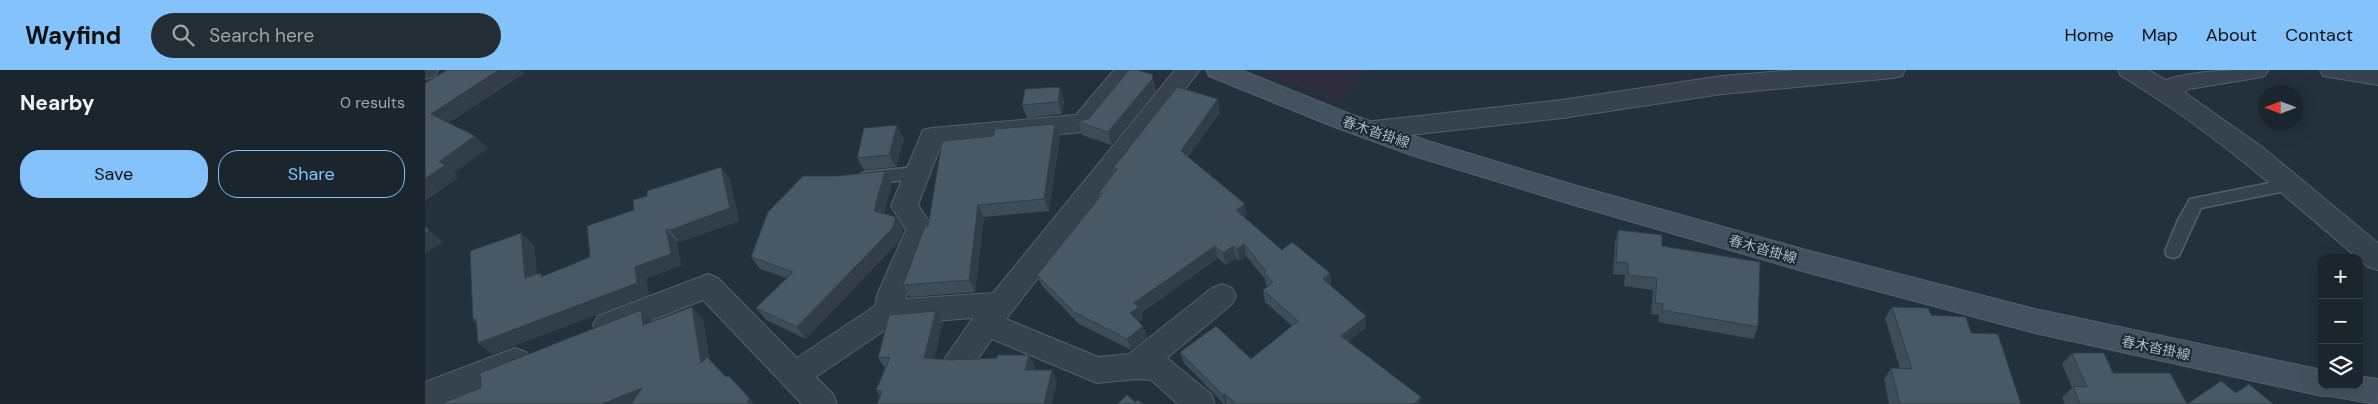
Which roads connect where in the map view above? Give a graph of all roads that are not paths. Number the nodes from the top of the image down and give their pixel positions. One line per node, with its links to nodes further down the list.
1 (1128, 70): 11 (street)
2 (1188, 70): 18 (street)
3 (1218, 70): 10 (main road, 春木沓掛線)
4 (1893, 70): 10 (street)
5 (2130, 70): 9 (street)
6 (2256, 70): 9 (street)
7 (2332, 70): 8 (street)
8 (2378, 77)
9 (2166, 90): 13 (street)
10 (1374, 130): 24 (main road, 春木沓掛線)
11 (917, 173): 12 (lane); 17 (street)
12 (846, 180)
13 (2289, 186): 14 (lane); 15 (street)
14 (2173, 251)
15 (2378, 259)
16 (1222, 296): 22 (street)
17 (889, 312): 18 (street); 23 (street)
18 (994, 314): 21 (street); 22 (street)
19 (580, 336): 23 (street)
20 (544, 350): 27 (street)
21 (960, 358)
22 (1135, 366): 29 (street)
23 (795, 376): 28 (street)
24 (2318, 382)
25 (2360, 389): 26 (main road)
26 (2378, 392)
27 (425, 396)
28 (822, 404)
29 (1200, 404)

